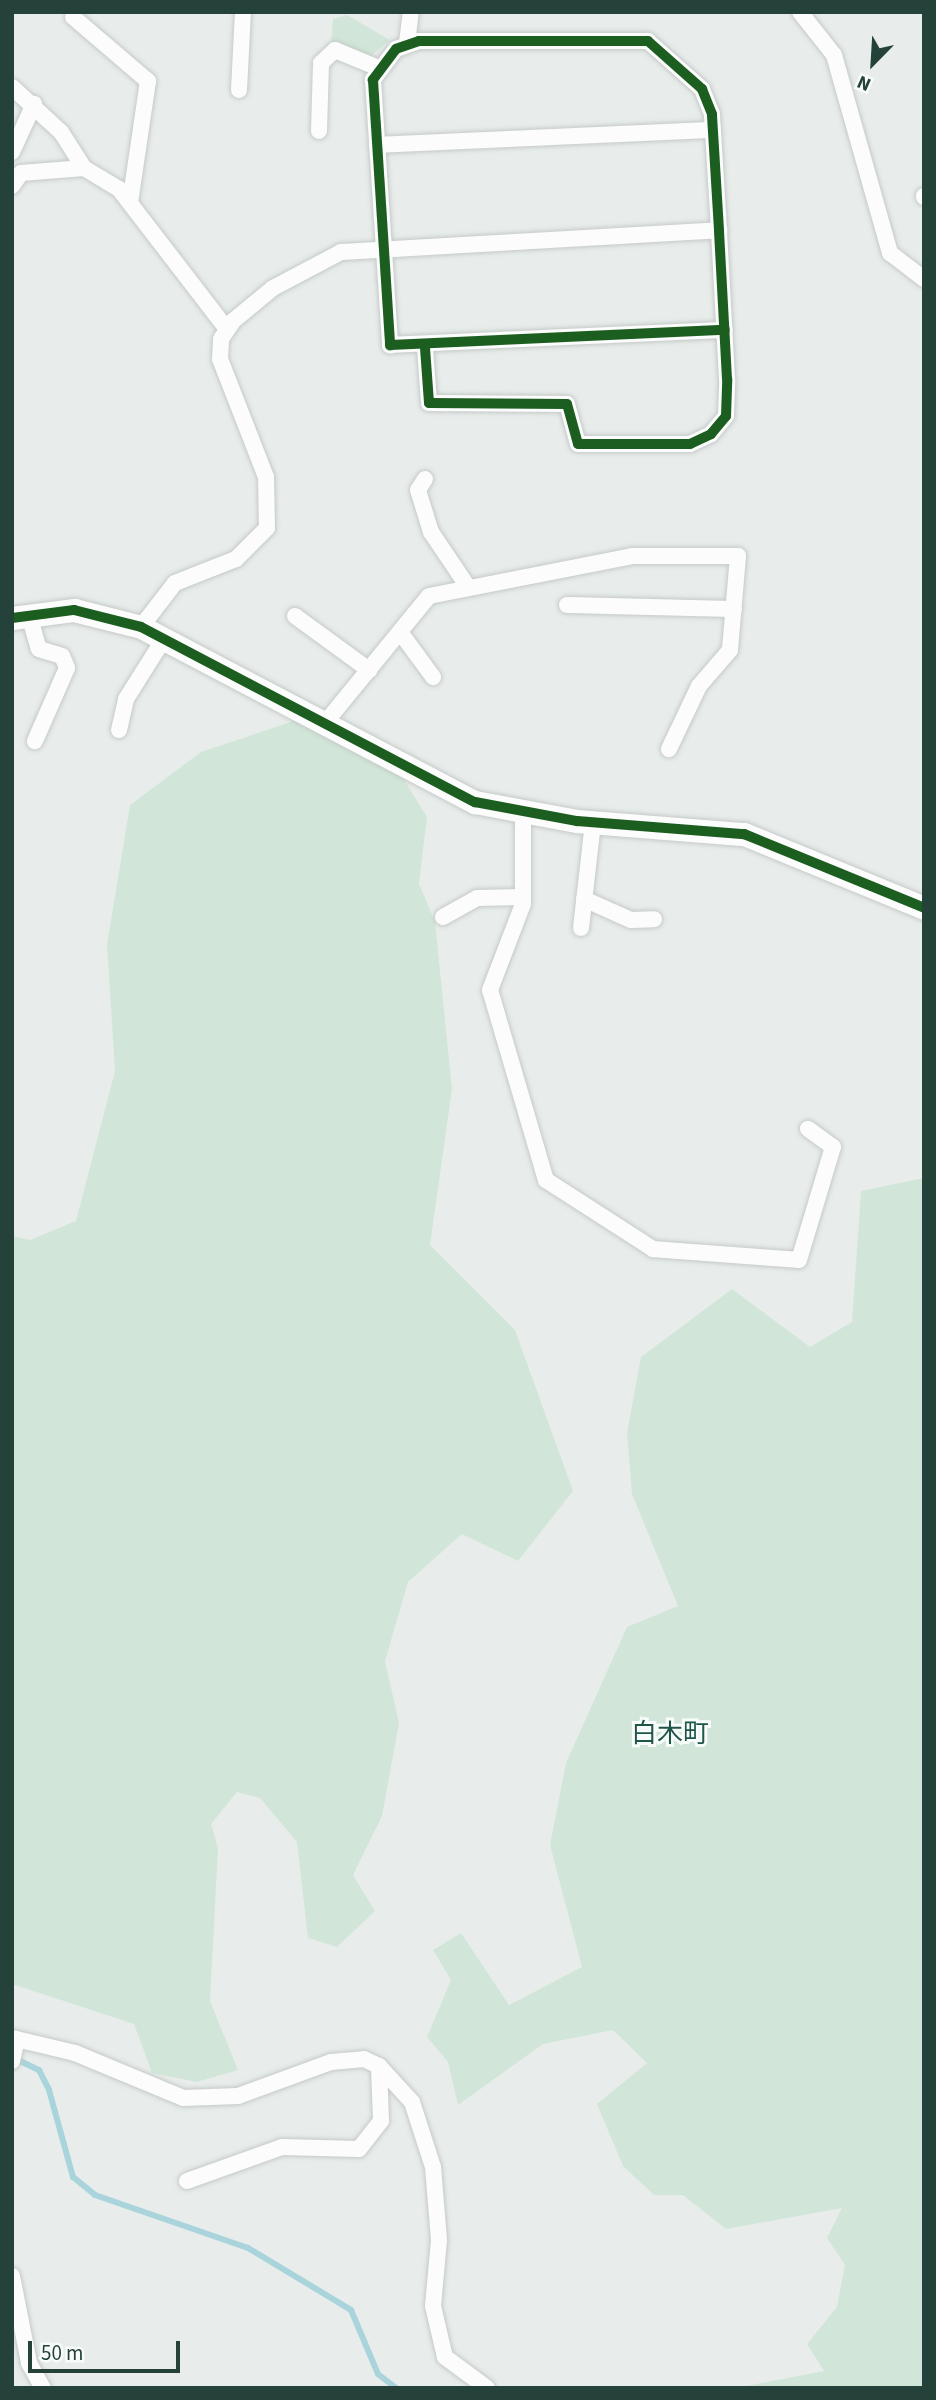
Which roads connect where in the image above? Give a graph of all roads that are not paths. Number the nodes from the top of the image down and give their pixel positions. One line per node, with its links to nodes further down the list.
1 (243, 12): 8 (street)
2 (411, 12): 5 (street)
3 (800, 12): 19 (street)
4 (73, 18): 16 (street)
5 (407, 43): 6 (street); 10 (street)
6 (381, 69): 11 (street); 12 (street)
7 (12, 87): 9 (street)
8 (239, 90)
9 (34, 104): 13 (street); 14 (street)
10 (713, 130): 12 (street); 17 (street)
11 (320, 131)
12 (377, 145): 18 (street)
13 (12, 152)
14 (84, 168): 15 (street); 16 (street)
15 (12, 186)
16 (130, 203): 20 (street)
17 (719, 230): 18 (street); 21 (street)
18 (385, 247): 20 (street); 22 (street)
19 (924, 279)
20 (227, 329): 29 (street)
21 (724, 330): 22 (street); 22 (street)
22 (425, 348)
23 (425, 479): 24 (street)
24 (466, 584): 26 (street); 30 (street)
25 (567, 605): 26 (street)
26 (734, 609): 37 (street)
27 (295, 615): 32 (street)
28 (21, 616): 29 (street); 36 (street)
29 (141, 626): 31 (street)
30 (400, 632): 32 (street); 33 (street)
31 (164, 637): 34 (street); 35 (street)
32 (369, 670): 34 (street)
33 (433, 677)
34 (325, 723): 38 (street)
35 (119, 730)
36 (35, 741)
37 (669, 749)
38 (523, 814): 39 (street); 40 (street)
39 (593, 822): 41 (street); 42 (street)
40 (523, 897): 43 (street); 46 (street)
41 (584, 899): 44 (street); 45 (street)
42 (924, 908)
43 (443, 917)
44 (654, 919)
45 (581, 928)
46 (808, 1129)
47 (15, 2039): 48 (street); 49 (street)
48 (12, 2062)
49 (379, 2066): 50 (street); 53 (street)
50 (187, 2181)
51 (12, 2276): 52 (street)
52 (43, 2388)
53 (487, 2388)

